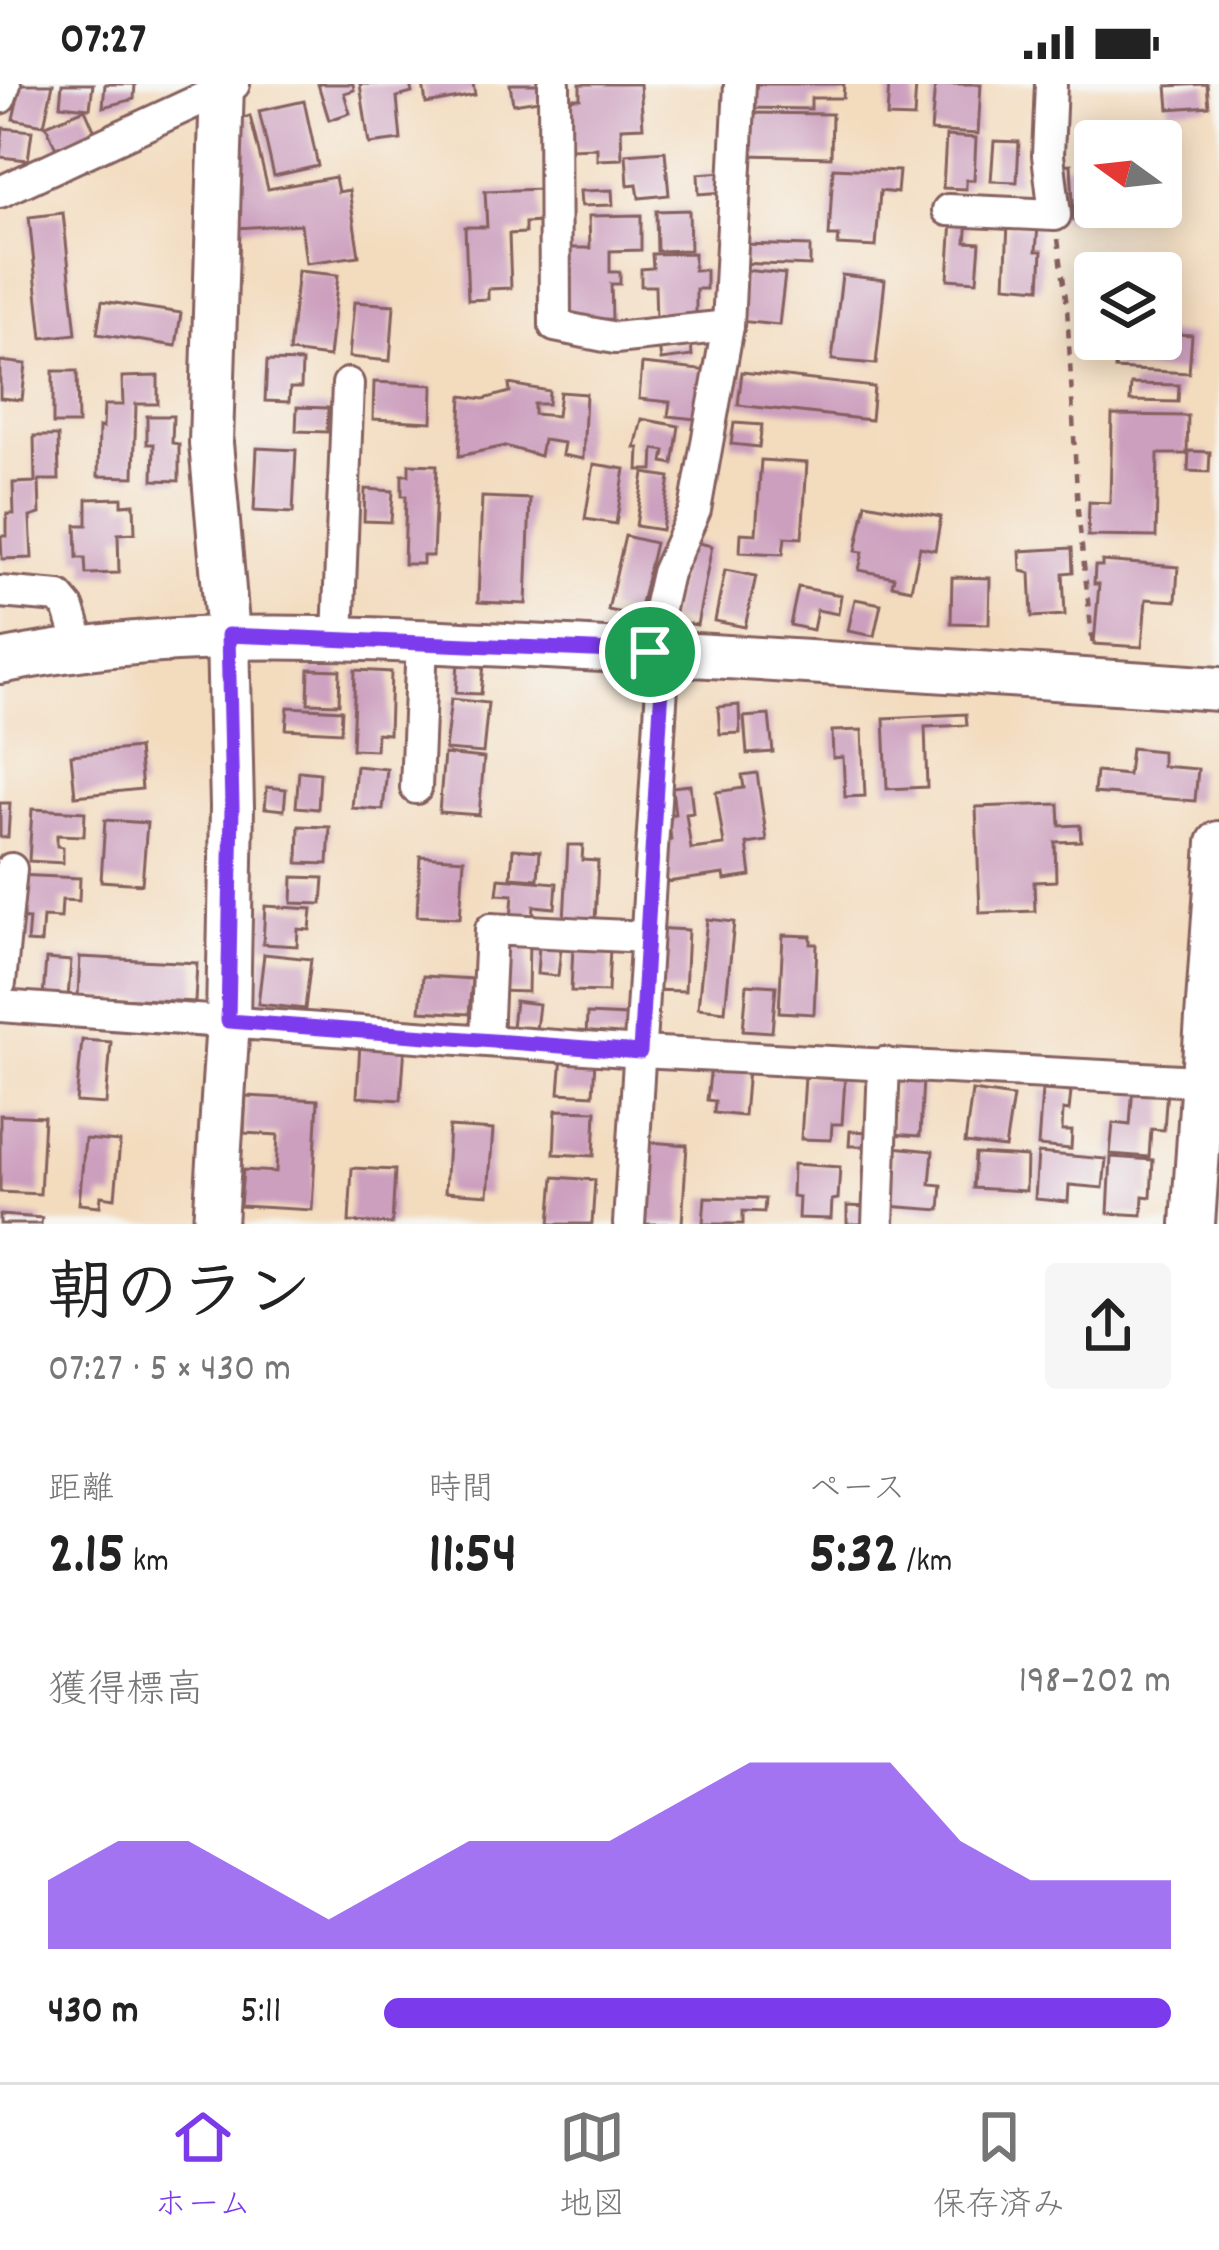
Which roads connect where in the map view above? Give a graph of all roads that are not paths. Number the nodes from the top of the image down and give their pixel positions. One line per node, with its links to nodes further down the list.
1 (5, 84): 6 (street)
2 (554, 84): 9 (street)
3 (740, 84): 9 (street)
4 (1051, 84): 8 (street)
5 (226, 85): 7 (street); 12 (street)
6 (0, 98)
7 (0, 192)
8 (948, 210)
9 (728, 326): 16 (street)
10 (348, 384): 13 (street)
11 (0, 592): 15 (street)
12 (228, 635): 13 (street); 15 (street); 25 (street)
13 (338, 638): 14 (street)
14 (422, 641): 16 (street); 19 (street)
15 (81, 648): 17 (street)
16 (657, 652): 18 (street); 22 (street)
17 (0, 662)
18 (1219, 689)
19 (416, 788)
20 (1219, 844): 29 (street)
21 (11, 869): 23 (street)
22 (646, 937): 26 (street); 27 (street)
23 (0, 983)
24 (0, 1006): 25 (street)
25 (228, 1021): 26 (street); 31 (street)
26 (486, 1040): 27 (street)
27 (640, 1052): 28 (street); 32 (street)
28 (884, 1063): 29 (street); 30 (street)
29 (1210, 1082): 33 (street)
30 (885, 1223)
31 (215, 1224)
32 (629, 1224)
33 (1193, 1224)

